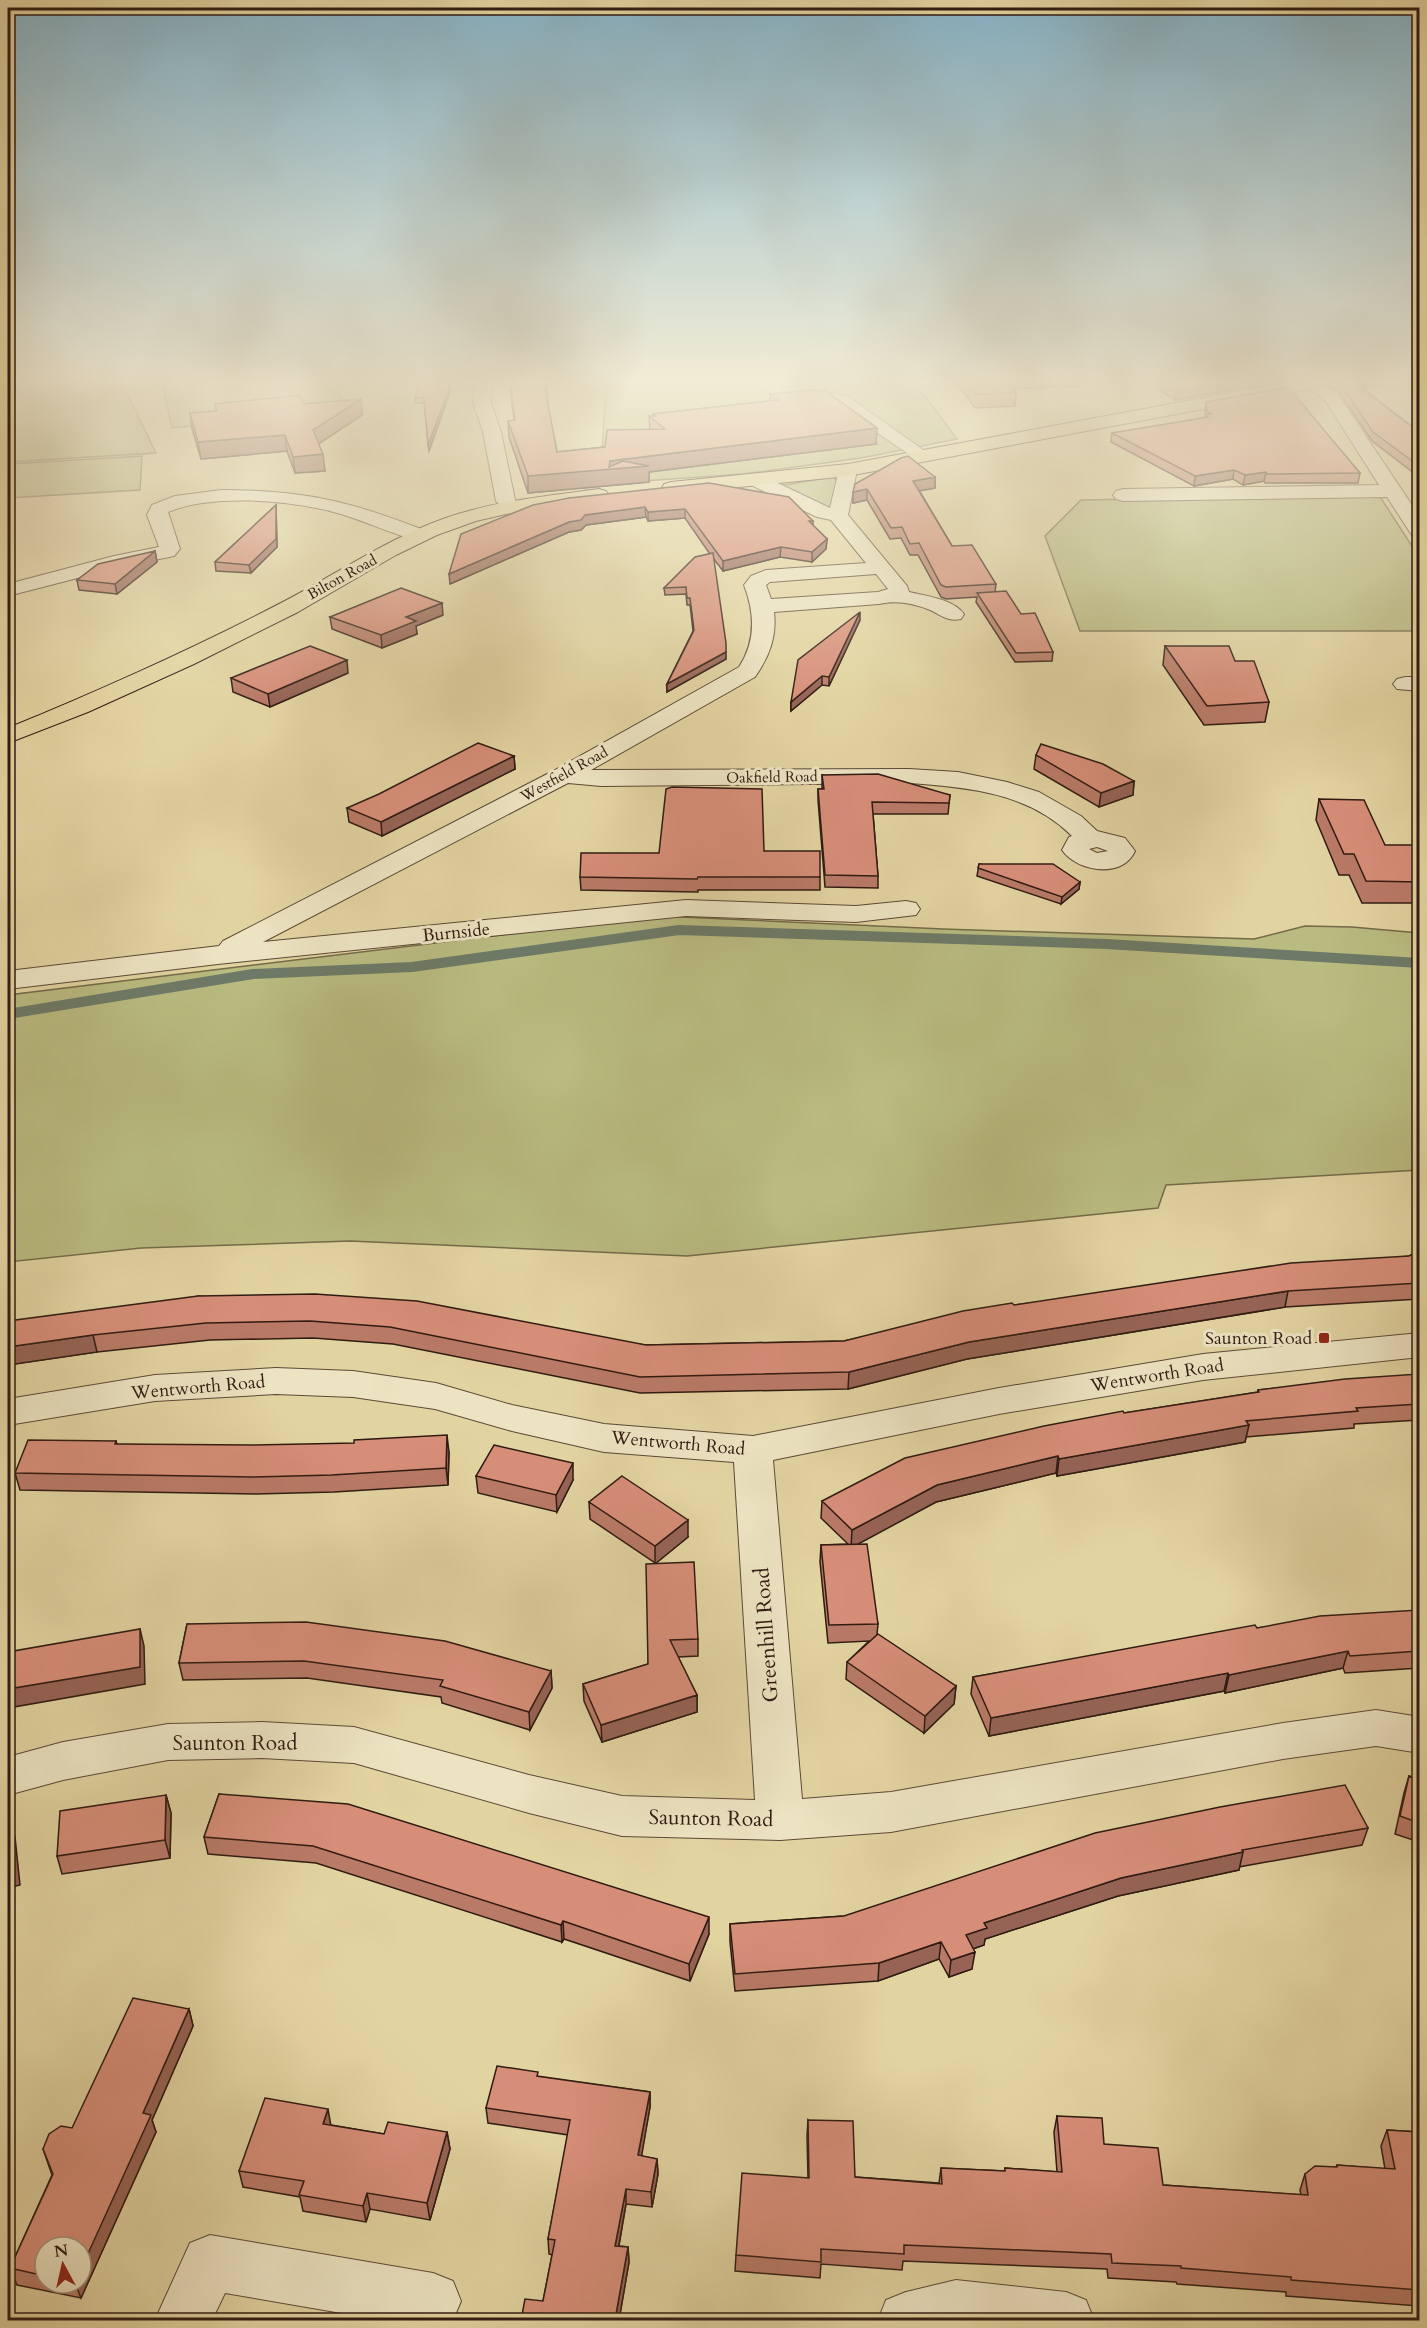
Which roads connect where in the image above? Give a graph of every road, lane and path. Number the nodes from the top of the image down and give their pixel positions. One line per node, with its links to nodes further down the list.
1 (503, 488): 12 (street)
2 (683, 488): 6 (main road)
3 (772, 488): 13 (street)
4 (844, 488): 13 (street)
5 (1390, 488): 7 (street)
6 (656, 490)
7 (1392, 491): 9 (street); 14 (street)
8 (614, 493): 12 (main road, Bilton Road)
9 (1124, 495)
10 (146, 497): 11 (street)
11 (178, 501): 15 (street); 17 (street)
12 (511, 507): 15 (main road, Bilton Road)
13 (838, 516): 16 (street)
14 (1419, 533)
15 (419, 535): 21 (main road, Bilton Road)
16 (880, 568): 18 (street); 19 (street, Westfield Road)
17 (8, 590)
18 (894, 594): 19 (street); 20 (street)
19 (764, 606): 22 (street, Westfield Road)
20 (953, 614)
21 (8, 736)
22 (623, 741): 23 (street, Westfield Road); 24 (street)
23 (564, 776): 24 (street, Oakfield Road); 26 (street, Westfield Road)
24 (652, 776): 25 (street, Oakfield Road)
25 (1090, 839)
26 (317, 905): 28 (street); 29 (street, Westfield Road)
27 (906, 909): 28 (street, Burnside)
28 (331, 945): 29 (street, Burnside)
29 (218, 955): 30 (street, Burnside)
30 (8, 980)
31 (1419, 1345): 33 (street, Wentworth Road)
32 (8, 1412): 33 (street, Wentworth Road)
33 (753, 1450): 36 (street, Greenhill Road)
34 (1419, 1735): 36 (street, Saunton Road)
35 (8, 1776): 36 (street, Saunton Road)
36 (780, 1820)
37 (433, 2301): 38 (street)
38 (183, 2320)
39 (906, 2320): 40 (street)
40 (1066, 2320)

